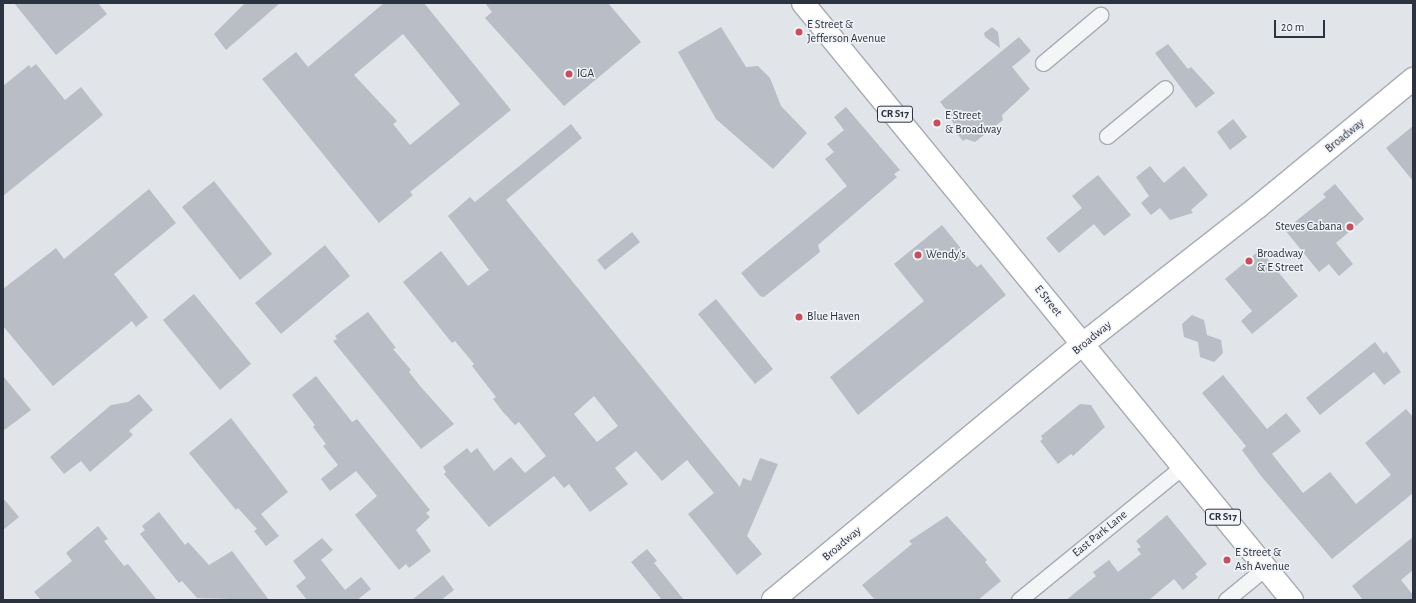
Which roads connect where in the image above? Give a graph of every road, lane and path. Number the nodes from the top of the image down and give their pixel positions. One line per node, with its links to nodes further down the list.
1 (803, 3): 7 (main road, E Street / CR S17)
2 (1100, 15): 3 (street)
3 (1043, 63)
4 (1413, 79): 7 (main road, Broadway)
5 (1165, 88): 6 (street)
6 (1107, 136)
7 (1083, 344): 8 (main road, E Street / CR S17); 10 (main road, Broadway)
8 (1182, 467): 9 (main road, E Street / CR S17); 11 (street, East Park Lane)
9 (1265, 568): 12 (street); 13 (main road, E Street / CR S17)
10 (773, 600)
11 (1018, 600)
12 (1226, 600)
13 (1292, 600)

